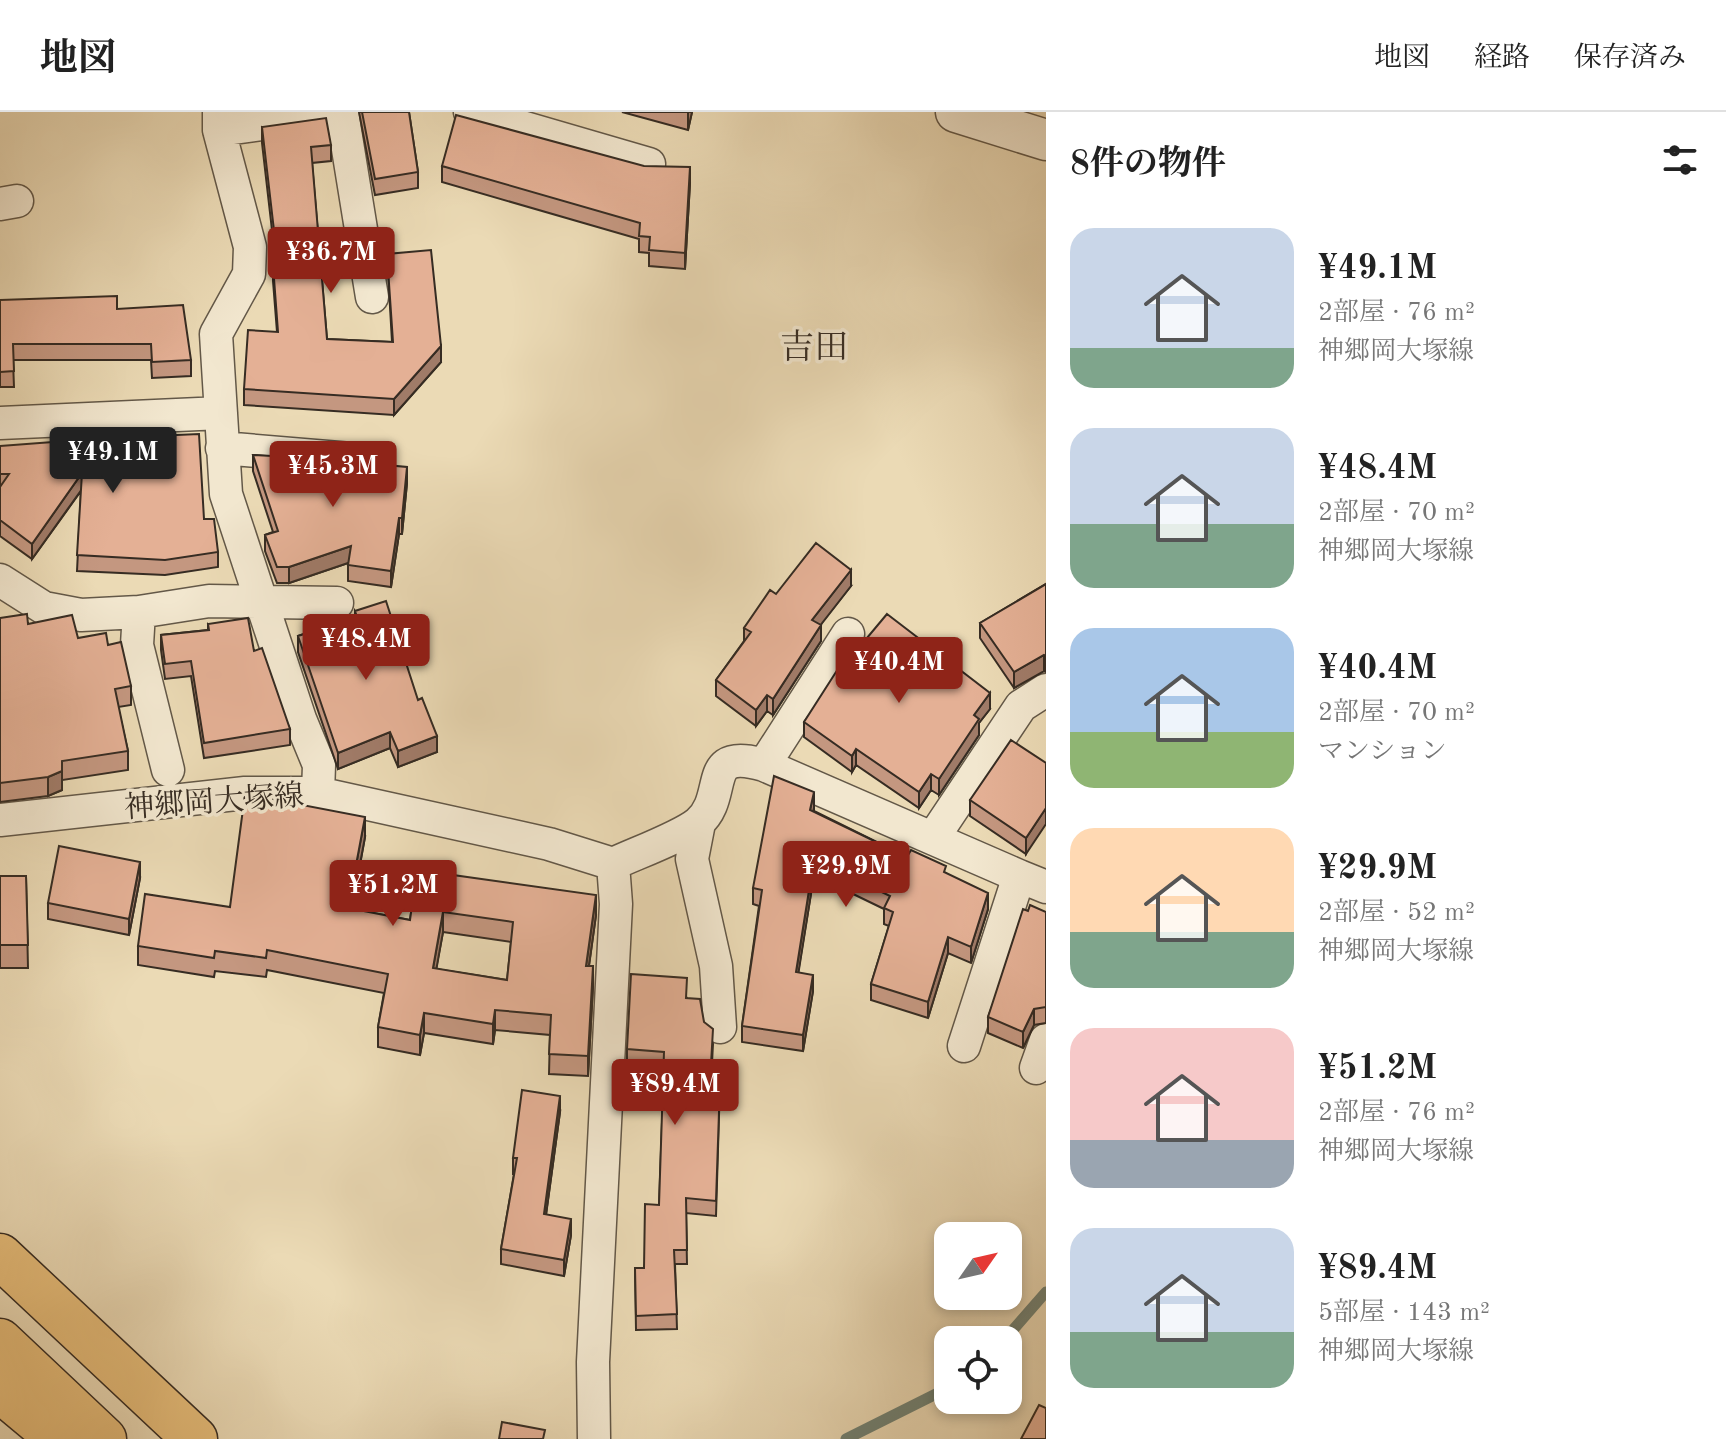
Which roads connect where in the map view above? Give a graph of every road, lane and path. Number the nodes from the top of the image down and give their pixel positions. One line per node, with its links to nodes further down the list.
1 (342, 112): 4 (street); 7 (street)
2 (470, 112): 6 (street)
3 (956, 112): 5 (street)
4 (219, 121): 8 (street)
5 (1046, 140)
6 (649, 164)
7 (372, 297)
8 (221, 413): 9 (street); 10 (street)
9 (0, 423)
10 (222, 448): 11 (street); 13 (street)
11 (375, 461)
12 (0, 580): 15 (street)
13 (260, 600): 14 (street); 15 (street); 20 (street)
14 (337, 603)
15 (139, 612): 19 (street)
16 (848, 634): 18 (street)
17 (1046, 690): 23 (street)
18 (764, 765): 22 (street); 23 (street)
19 (168, 770)
20 (318, 793): 21 (street, 神郷岡大塚線); 24 (street, 神郷岡大塚線)
21 (0, 820)
22 (699, 823): 24 (street); 26 (street)
23 (933, 838): 25 (street)
24 (613, 864): 34 (street)
25 (1032, 882): 27 (street)
26 (720, 1027)
27 (964, 1046)
28 (0, 1256): 33 (highway)
29 (0, 1341): 32 (highway)
30 (0, 1390): 31 (highway)
31 (59, 1439)
32 (104, 1439)
33 (195, 1439)
34 (594, 1439)

